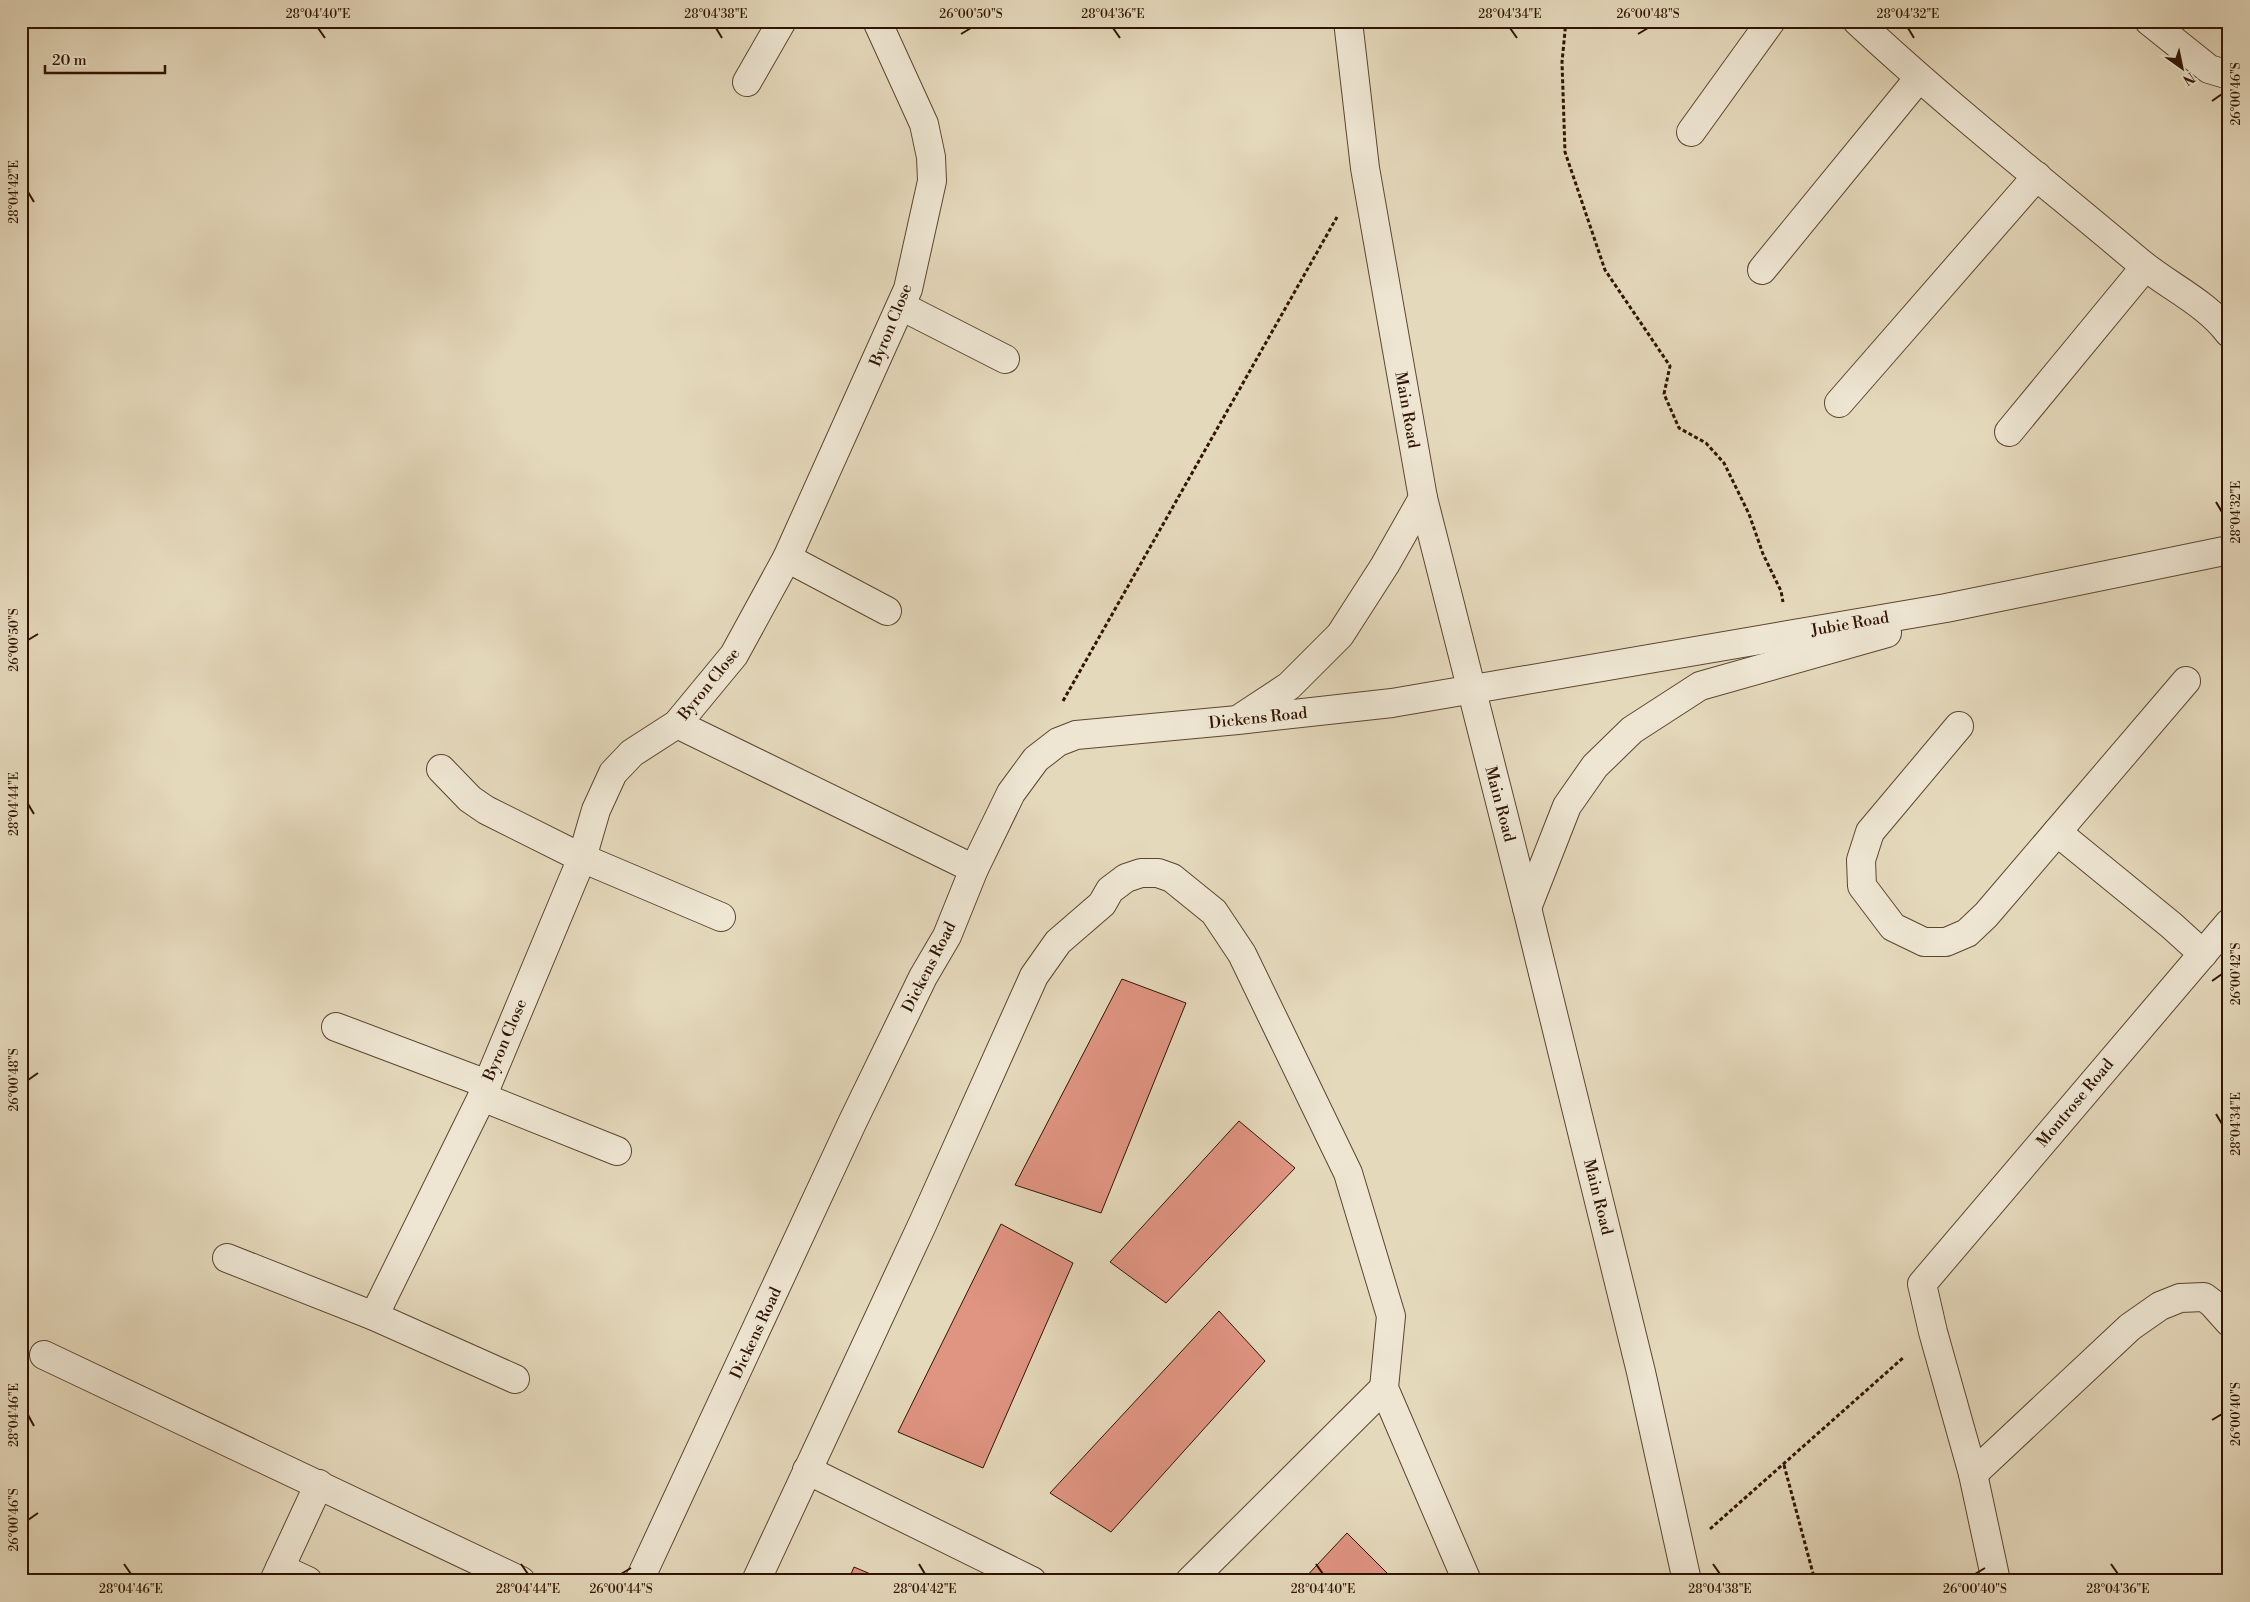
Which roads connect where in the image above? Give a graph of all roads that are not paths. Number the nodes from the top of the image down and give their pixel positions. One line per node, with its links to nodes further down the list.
1 (782, 21): 9 (street)
2 (877, 21): 14 (street, Byron Close)
3 (1348, 21): 19 (street, Main Road)
4 (1771, 21): 10 (street)
5 (1857, 21): 8 (street)
6 (2149, 21): 7 (street)
7 (2229, 75)
8 (1919, 78): 11 (street); 13 (street)
9 (746, 82)
10 (1691, 132)
11 (2037, 176): 12 (street); 17 (street)
12 (2145, 267): 15 (street); 18 (street)
13 (1762, 270)
14 (901, 306): 16 (street); 21 (street, Byron Close)
15 (2229, 333)
16 (1005, 359)
17 (1839, 403)
18 (2009, 432)
19 (1423, 498): 25 (street, Main Road); 26 (street)
20 (2229, 550): 22 (street, Jubie Road)
21 (787, 558): 23 (street); 27 (street, Byron Close)
22 (1946, 608): 25 (street, Jubie Road); 33 (street)
23 (887, 611)
24 (2186, 681): 30 (street)
25 (1470, 690): 26 (street, Dickens Road); 33 (street, Main Road)
26 (1238, 720): 32 (street, Dickens Road)
27 (677, 724): 31 (street, Byron Close); 32 (street)
28 (1959, 726): 30 (street)
29 (441, 769): 31 (street)
30 (2058, 832): 36 (street)
31 (582, 858): 34 (street); 38 (street, Byron Close)
32 (974, 869): 52 (street, Dickens Road)
33 (1527, 908): 57 (street, Main Road)
34 (721, 917)
35 (2229, 923): 36 (street, Montrose Road)
36 (2203, 954): 47 (street, Montrose Road)
37 (336, 1027): 38 (street)
38 (484, 1090): 39 (street); 41 (street, Byron Close)
39 (617, 1151)
40 (227, 1258): 41 (street)
41 (374, 1316): 44 (street)
42 (2229, 1322): 47 (street)
43 (44, 1355): 48 (street)
44 (515, 1379)
45 (1384, 1388): 46 (street); 55 (street); 56 (street)
46 (807, 1470): 53 (street); 54 (street)
47 (1973, 1474): 58 (street)
48 (318, 1484): 49 (street); 51 (street)
49 (277, 1574): 50 (street)
50 (308, 1581)
51 (521, 1581)
52 (640, 1581)
53 (756, 1581)
54 (1032, 1581)
55 (1190, 1581)
56 (1467, 1581)
57 (1687, 1581)
58 (1996, 1581)

